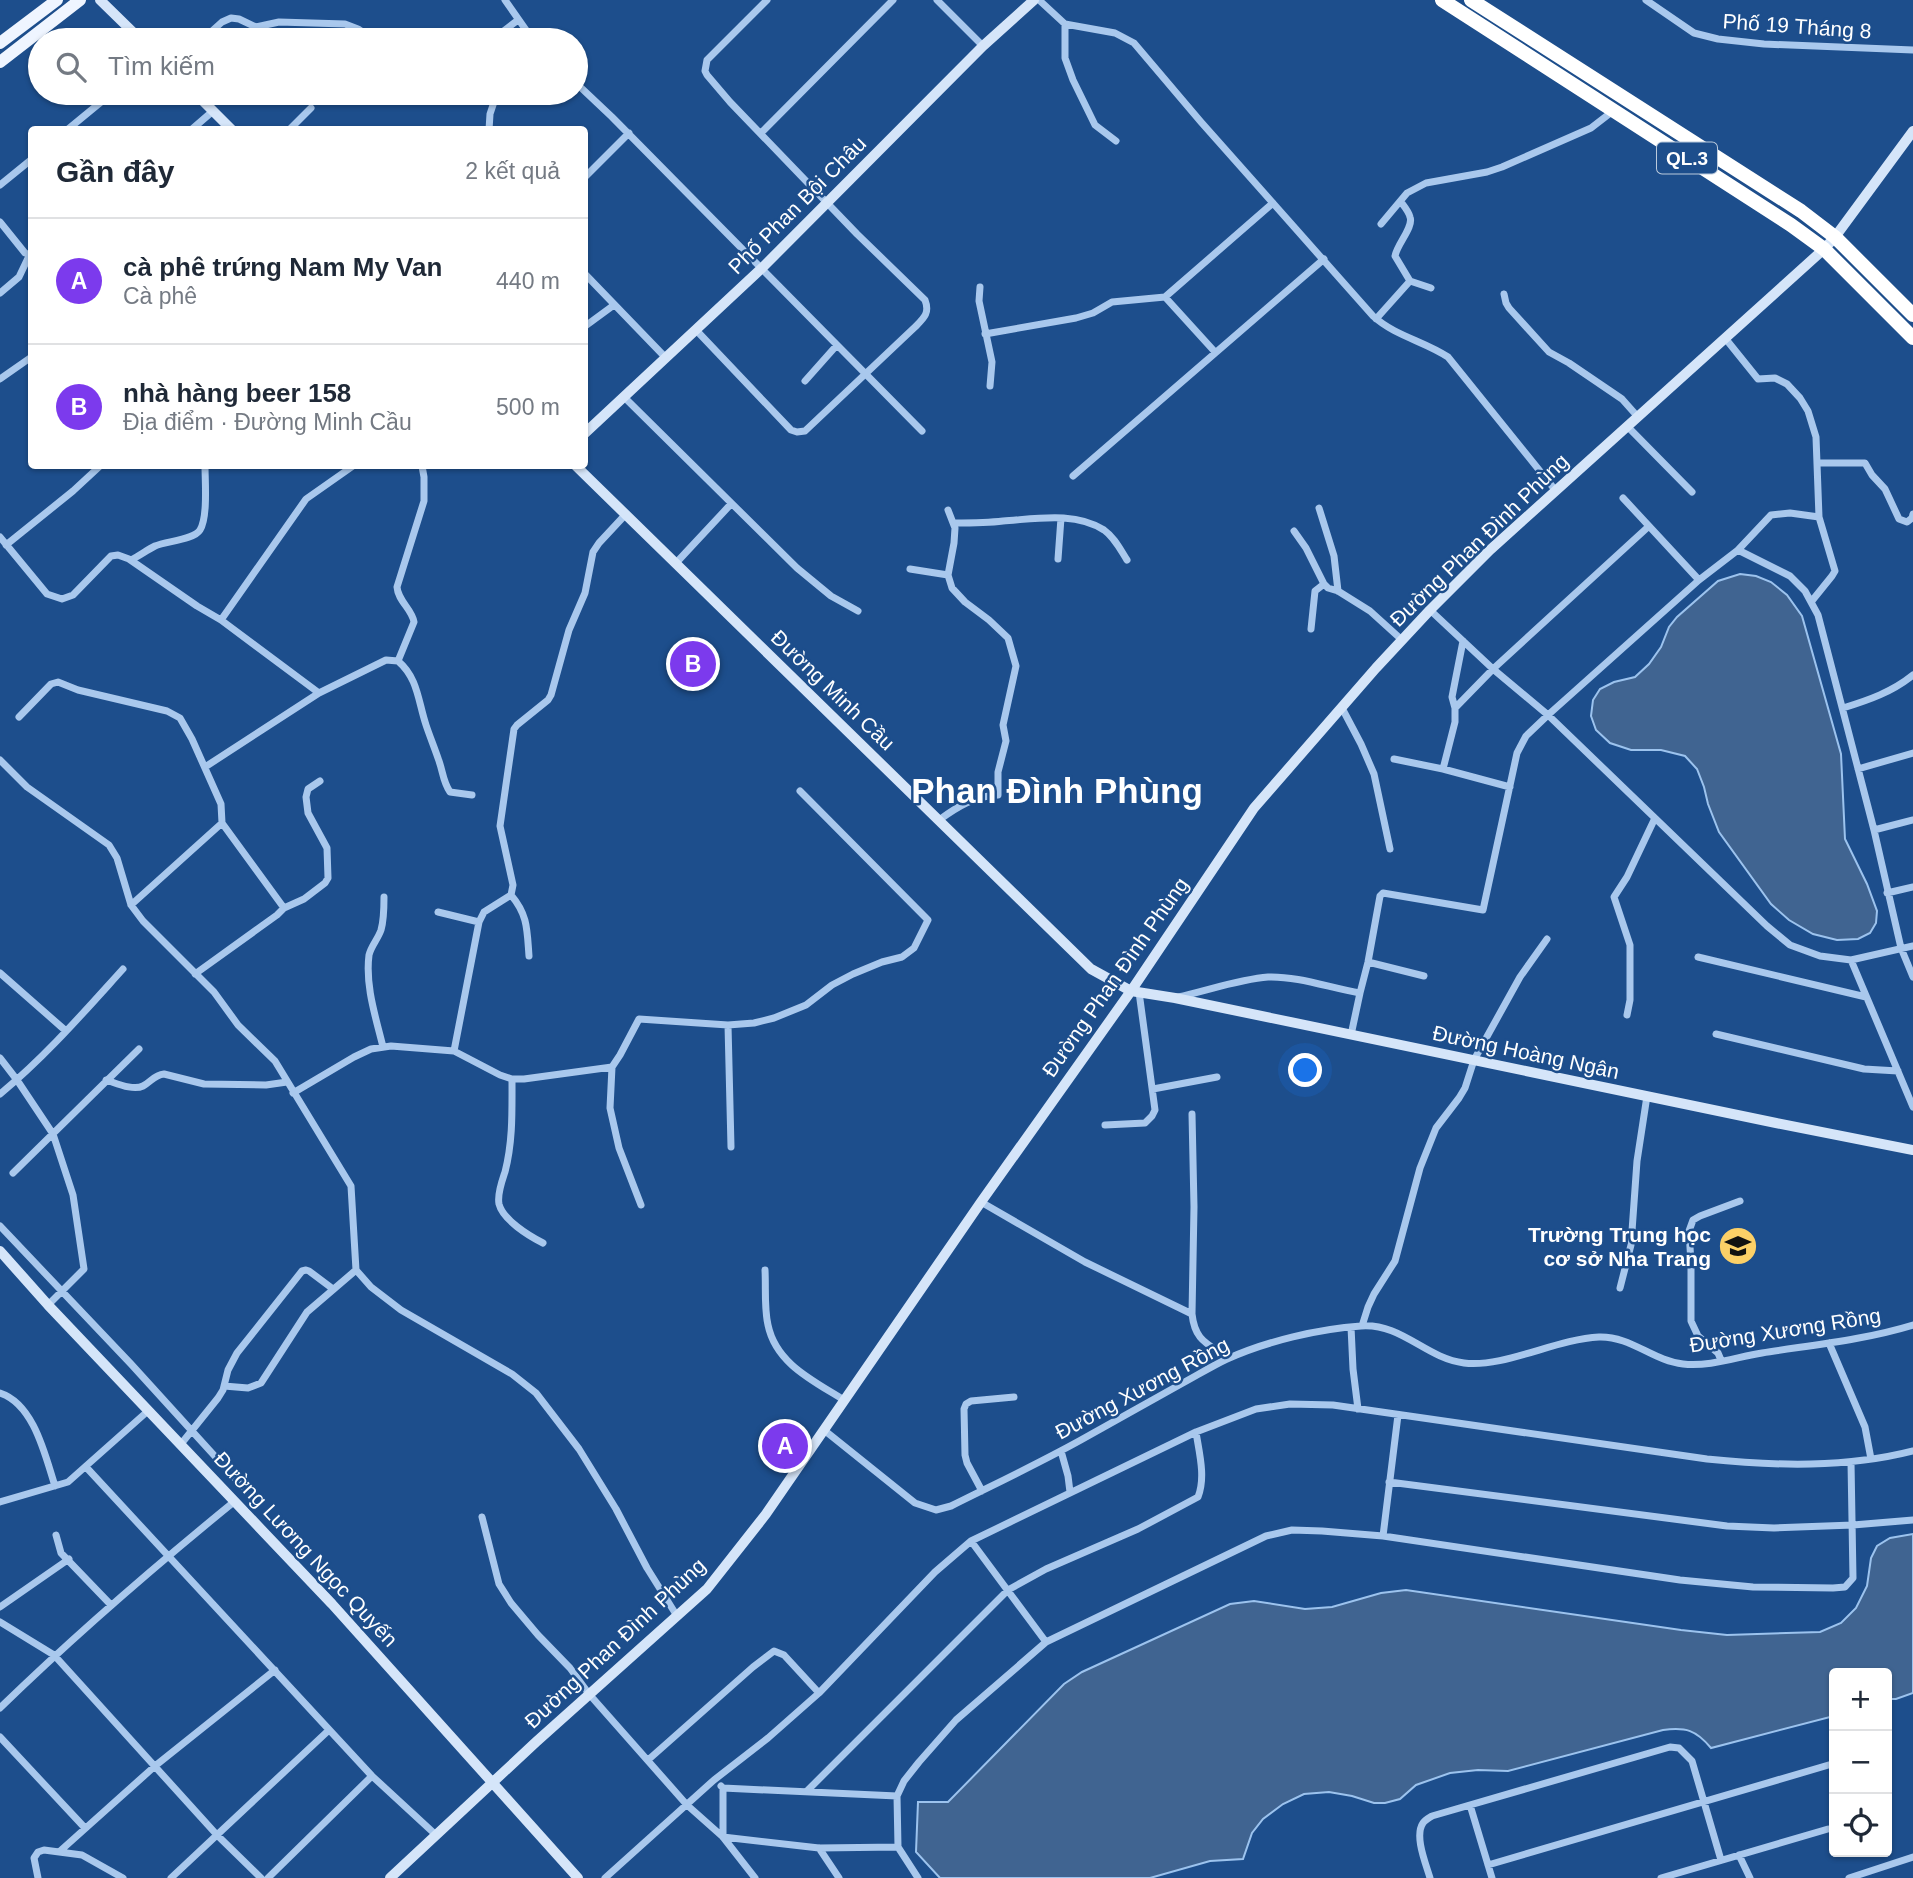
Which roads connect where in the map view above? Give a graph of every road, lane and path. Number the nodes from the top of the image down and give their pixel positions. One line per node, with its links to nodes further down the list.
1 (57, 0): 22 (main road)
2 (79, 0): 15 (main road)
3 (100, 0): 16 (street)
4 (505, 0): 13 (street)
5 (766, 0): 40 (street)
6 (893, 0): 40 (street)
7 (937, 0): 23 (street)
8 (1036, 0): 14 (street); 23 (street, Phố Phan Bội Châu)
9 (1442, 0): 12 (highway, QL.3)
10 (1471, 0): 50 (highway, QL.3)
11 (1646, 0): 24 (street, Phố 19 Tháng 8)
12 (1459, 5): 32 (highway, QL.3)
13 (517, 20): 19 (street); 20 (street)
14 (1065, 24): 41 (street); 47 (street)
15 (43, 28)
16 (129, 28)
17 (215, 28): 18 (street)
18 (355, 28)
19 (507, 28)
20 (523, 28)
21 (28, 40): 25 (main road)
22 (0, 43)
23 (983, 46): 46 (street, Phố Phan Bội Châu)
24 (1913, 50)
25 (0, 62)
26 (588, 95): 39 (street)
27 (97, 105): 33 (street)
28 (207, 105): 31 (street)
29 (493, 105): 37 (street)
30 (311, 108): 36 (street)
31 (213, 111): 34 (street); 35 (street)
32 (1613, 111): 45 (street); 51 (highway, QL.3)
33 (72, 126)
34 (196, 126)
35 (228, 126)
36 (293, 126)
37 (489, 126)
38 (1913, 131): 50 (street, Đường Phan Đình Phùng)
39 (628, 133): 43 (street); 55 (street)
40 (761, 133): 46 (street)
41 (1116, 141)
42 (28, 162): 44 (street)
43 (588, 174)
44 (0, 185)
45 (1401, 202): 49 (street); 57 (street)
46 (828, 203): 55 (street, Phố Phan Bội Châu); 75 (street)
47 (1273, 203): 54 (street); 62 (street)
48 (0, 222): 52 (street)
49 (1381, 224)
50 (1835, 237): 51 (street, Đường Phan Đình Phùng); 64 (highway, QL.3)
51 (1824, 249): 69 (street, Đường Phan Đình Phùng); 70 (highway, QL.3)
52 (28, 254)
53 (28, 259): 60 (street)
54 (1324, 259): 65 (street); 72 (street)
55 (762, 268): 67 (street, Phố Phan Bội Châu); 71 (street)
56 (588, 277): 63 (street)
57 (1410, 281): 59 (street); 65 (street)
58 (980, 287): 68 (street)
59 (1431, 288)
60 (0, 293)
61 (1504, 293): 80 (street)
62 (1165, 297): 68 (street); 72 (street)
63 (614, 305): 66 (street); 73 (street)
64 (1913, 315)
65 (1376, 319): 91 (street)
66 (588, 324)
67 (696, 330): 73 (street, Phố Phan Bội Châu); 75 (street)
68 (985, 334): 78 (street)
69 (1726, 338): 80 (street, Đường Phan Đình Phùng); 84 (street)
70 (1913, 338)
71 (838, 345): 75 (street); 77 (street)
72 (1216, 352): 90 (street)
73 (666, 358): 79 (street, Phố Phan Bội Châu)
74 (28, 359): 76 (street)
75 (866, 373): 83 (street)
76 (0, 379)
77 (806, 381)
78 (990, 386)
79 (624, 397): 82 (street, Phố Phan Bội Châu); 94 (street)
80 (1637, 417): 81 (street, Đường Phan Đình Phùng)
81 (1627, 426): 91 (street, Đường Phan Đình Phùng); 92 (street)
82 (588, 430)
83 (922, 431)
84 (1817, 463): 98 (street); 99 (street)
85 (97, 469): 105 (street)
86 (205, 469): 108 (street)
87 (349, 469): 119 (street)
88 (423, 469): 123 (street)
89 (579, 469): 97 (street, Đường Minh Cầu)
90 (1073, 476)
91 (1556, 491): 117 (street, Đường Phan Đình Phùng)
92 (1692, 492)
93 (1623, 498): 102 (street)
94 (731, 504): 110 (street); 118 (street)
95 (1319, 508): 115 (street)
96 (948, 510): 101 (street)
97 (626, 514): 110 (street, Đường Minh Cầu); 150 (street)
98 (1913, 514)
99 (1819, 517): 106 (street); 116 (street)
100 (1061, 518): 101 (street); 107 (street); 109 (street)
101 (954, 523): 112 (street)
102 (1648, 527): 113 (street); 124 (street)
103 (1294, 531): 114 (street)
104 (0, 537): 105 (street)
105 (6, 545): 108 (street)
106 (1738, 550): 113 (street); 116 (street)
107 (1058, 559)
108 (131, 560): 119 (street)
109 (1127, 560)
110 (676, 563): 143 (street, Đường Minh Cầu)
111 (910, 569): 112 (street)
112 (948, 575): 143 (street)
113 (1699, 580): 130 (street)
114 (1324, 584): 115 (street); 120 (street)
115 (1338, 591): 121 (street)
116 (1811, 601): 129 (street)
117 (1430, 610): 121 (street, Đường Phan Đình Phùng); 122 (street)
118 (858, 611)
119 (221, 620): 126 (street)
120 (1311, 629)
121 (1402, 639): 127 (street, Đường Phan Đình Phùng)
122 (1463, 641): 124 (street); 128 (street)
123 (398, 661): 126 (street); 141 (street)
124 (1493, 669): 128 (street); 130 (street)
125 (1913, 674): 129 (street)
126 (319, 693): 135 (street)
127 (1342, 708): 147 (street); 168 (street, Đường Phan Đình Phùng)
128 (1455, 708): 136 (street)
129 (1843, 708): 137 (street)
130 (1548, 715): 139 (street); 142 (street)
131 (19, 717): 135 (street)
132 (1913, 753): 137 (street)
133 (1394, 759): 136 (street)
134 (0, 760): 152 (street)
135 (205, 767): 145 (street)
136 (1443, 769): 139 (street)
137 (1858, 769): 146 (street)
138 (320, 782): 153 (street)
139 (1510, 788): 162 (street)
140 (800, 791): 173 (street)
141 (472, 795)
142 (1655, 818): 161 (street); 172 (street)
143 (939, 820): 168 (street, Đường Minh Cầu)
144 (1913, 820): 146 (street)
145 (222, 823): 152 (street); 153 (street)
146 (1874, 830): 149 (street)
147 (1390, 849)
148 (1913, 887): 149 (street)
149 (1887, 893): 158 (street)
150 (511, 895): 155 (street); 159 (street)
151 (384, 897): 177 (street)
152 (131, 905): 165 (street)
153 (284, 908): 165 (street)
154 (438, 912): 155 (street)
155 (479, 922): 179 (street)
156 (1547, 939): 181 (street)
157 (1913, 946): 158 (street)
158 (1901, 948): 161 (street); 167 (street)
159 (529, 956)
160 (1698, 957): 170 (street)
161 (1851, 960): 170 (street)
162 (1368, 962): 166 (street); 169 (street)
163 (123, 969): 174 (street)
164 (0, 973): 174 (street)
165 (195, 974): 188 (street)
166 (1424, 976)
167 (1913, 977)
168 (1135, 992): 171 (street, Đường Hoàng Ngân); 191 (street); 203 (street, Đường Phan Đình Phùng)
169 (1360, 993): 171 (street); 176 (street)
170 (1866, 997): 183 (street)
171 (1175, 998): 176 (street, Đường Hoàng Ngân)
172 (1627, 1015)
173 (728, 1025): 182 (street); 199 (street)
174 (66, 1031): 186 (street)
175 (1716, 1034): 183 (street)
176 (1351, 1035): 181 (street, Đường Hoàng Ngân)
177 (383, 1047): 179 (street); 192 (street)
178 (139, 1049): 187 (street)
179 (454, 1051): 185 (street)
180 (0, 1058): 186 (street)
181 (1474, 1060): 194 (street, Đường Hoàng Ngân); 216 (street)
182 (612, 1067): 185 (street); 204 (street)
183 (1898, 1071): 190 (street)
184 (1217, 1077): 191 (street)
185 (512, 1079): 206 (street)
186 (17, 1080): 193 (street); 198 (street)
187 (106, 1080): 188 (street); 198 (street)
188 (287, 1082): 192 (street)
189 (1913, 1082): 190 (street)
190 (1904, 1085): 195 (street)
191 (1153, 1089): 197 (street)
192 (293, 1093): 208 (street)
193 (0, 1094)
194 (1647, 1096): 200 (street, Đường Hoàng Ngân); 210 (street)
195 (1913, 1107)
196 (1192, 1114): 214 (street)
197 (1105, 1125)
198 (52, 1134): 201 (street); 212 (street)
199 (731, 1147)
200 (1913, 1150)
201 (13, 1173)
202 (1740, 1201): 220 (street)
203 (981, 1202): 214 (street); 224 (street, Đường Phan Đình Phùng)
204 (641, 1205)
205 (0, 1226): 212 (street)
206 (543, 1243)
207 (0, 1251): 213 (street, Đường Lương Ngọc Quyến)
208 (356, 1270): 211 (street); 255 (street)
209 (765, 1270): 224 (street)
210 (1620, 1288)
211 (333, 1289): 221 (street); 221 (street)
212 (62, 1292): 213 (street); 229 (street)
213 (48, 1305): 226 (street, Đường Lương Ngọc Quyến)
214 (1192, 1314): 219 (street)
215 (1913, 1325): 218 (street, Đường Xương Rồng)
216 (1362, 1326): 217 (street, Đường Xương Rồng); 220 (street, Đường Xương Rồng)
217 (1351, 1327): 219 (street, Đường Xương Rồng); 225 (street)
218 (1829, 1343): 220 (street, Đường Xương Rồng); 234 (street)
219 (1228, 1358): 232 (street, Đường Xương Rồng)
220 (1721, 1360)
221 (224, 1386): 229 (street)
222 (0, 1393): 238 (street)
223 (1014, 1397): 240 (street)
224 (844, 1400): 228 (street, Đường Phan Đình Phùng)
225 (1358, 1409): 227 (street); 230 (street)
226 (149, 1410): 231 (street, Đường Lương Ngọc Quyến); 236 (street)
227 (1398, 1415): 235 (street); 237 (street)
228 (824, 1430): 240 (street, Đường Xương Rồng); 255 (street, Đường Phan Đình Phùng)
229 (191, 1431): 231 (street); 239 (street)
230 (1196, 1432): 241 (street); 252 (street)
231 (181, 1444): 242 (street, Đường Lương Ngọc Quyến)
232 (1061, 1451): 240 (street, Đường Xương Rồng); 241 (street)
233 (1913, 1451): 234 (street)
234 (1871, 1459): 235 (street)
235 (1851, 1462): 246 (street)
236 (86, 1467): 238 (street); 250 (street)
237 (1389, 1482): 246 (street); 248 (street)
238 (55, 1486): 243 (street)
239 (242, 1486)
240 (982, 1490)
241 (1070, 1492): 249 (street)
242 (235, 1501): 250 (street); 270 (street, Đường Lương Ngọc Quyến)
243 (0, 1502)
244 (482, 1517): 261 (street)
245 (1913, 1520): 246 (street)
246 (1853, 1525): 248 (street)
247 (56, 1535): 251 (street)
248 (1383, 1536): 257 (street)
249 (971, 1541): 252 (street); 260 (street)
250 (169, 1555): 253 (street); 259 (street)
251 (69, 1559): 253 (street); 254 (street)
252 (1008, 1590): 257 (street); 272 (street)
253 (111, 1605): 258 (street)
254 (0, 1607)
255 (677, 1616): 261 (street, Đường Phan Đình Phùng)
256 (0, 1622): 258 (street)
257 (1046, 1642): 273 (street)
258 (54, 1656): 262 (street); 266 (street)
259 (275, 1670): 263 (street); 266 (street)
260 (819, 1693): 265 (street); 269 (street)
261 (589, 1694): 265 (street); 270 (street, Đường Phan Đình Phùng)
262 (0, 1708)
263 (329, 1730): 268 (street); 279 (street)
264 (0, 1737): 277 (street)
265 (648, 1760): 275 (street)
266 (155, 1766): 277 (street); 279 (street)
267 (1829, 1766): 274 (street)
268 (372, 1776): 280 (street); 293 (street)
269 (714, 1780): 271 (street); 275 (street)
270 (493, 1781): 280 (street, Đường Phan Đình Phùng); 295 (street, Đường Lương Ngọc Quyến)
271 (723, 1788): 272 (street); 281 (street)
272 (807, 1791): 273 (street)
273 (897, 1796): 282 (street)
274 (1704, 1802): 276 (street); 287 (street); 288 (street)
275 (687, 1805): 281 (street); 296 (street)
276 (1470, 1805): 288 (street); 300 (street)
277 (85, 1828): 284 (street)
278 (1828, 1829): 285 (street)
279 (217, 1835): 291 (street); 292 (street)
280 (436, 1835): 294 (street, Đường Phan Đình Phùng)
281 (723, 1837): 283 (street); 297 (street)
282 (898, 1847): 283 (street); 299 (street)
283 (819, 1848): 298 (street)
284 (59, 1852): 289 (street); 290 (street)
285 (1739, 1855): 287 (street); 303 (street)
286 (1913, 1857): 304 (street)
287 (1721, 1860): 302 (street)
288 (1488, 1864): 301 (street)
289 (38, 1878)
290 (123, 1878)
291 (171, 1878)
292 (261, 1878)
293 (268, 1878)
294 (390, 1878)
295 (579, 1878)
296 (605, 1878)
297 (755, 1878)
298 (839, 1878)
299 (918, 1878)
300 (1430, 1878)
301 (1492, 1878)
302 (1661, 1878)
303 (1749, 1878)
304 (1849, 1878)

